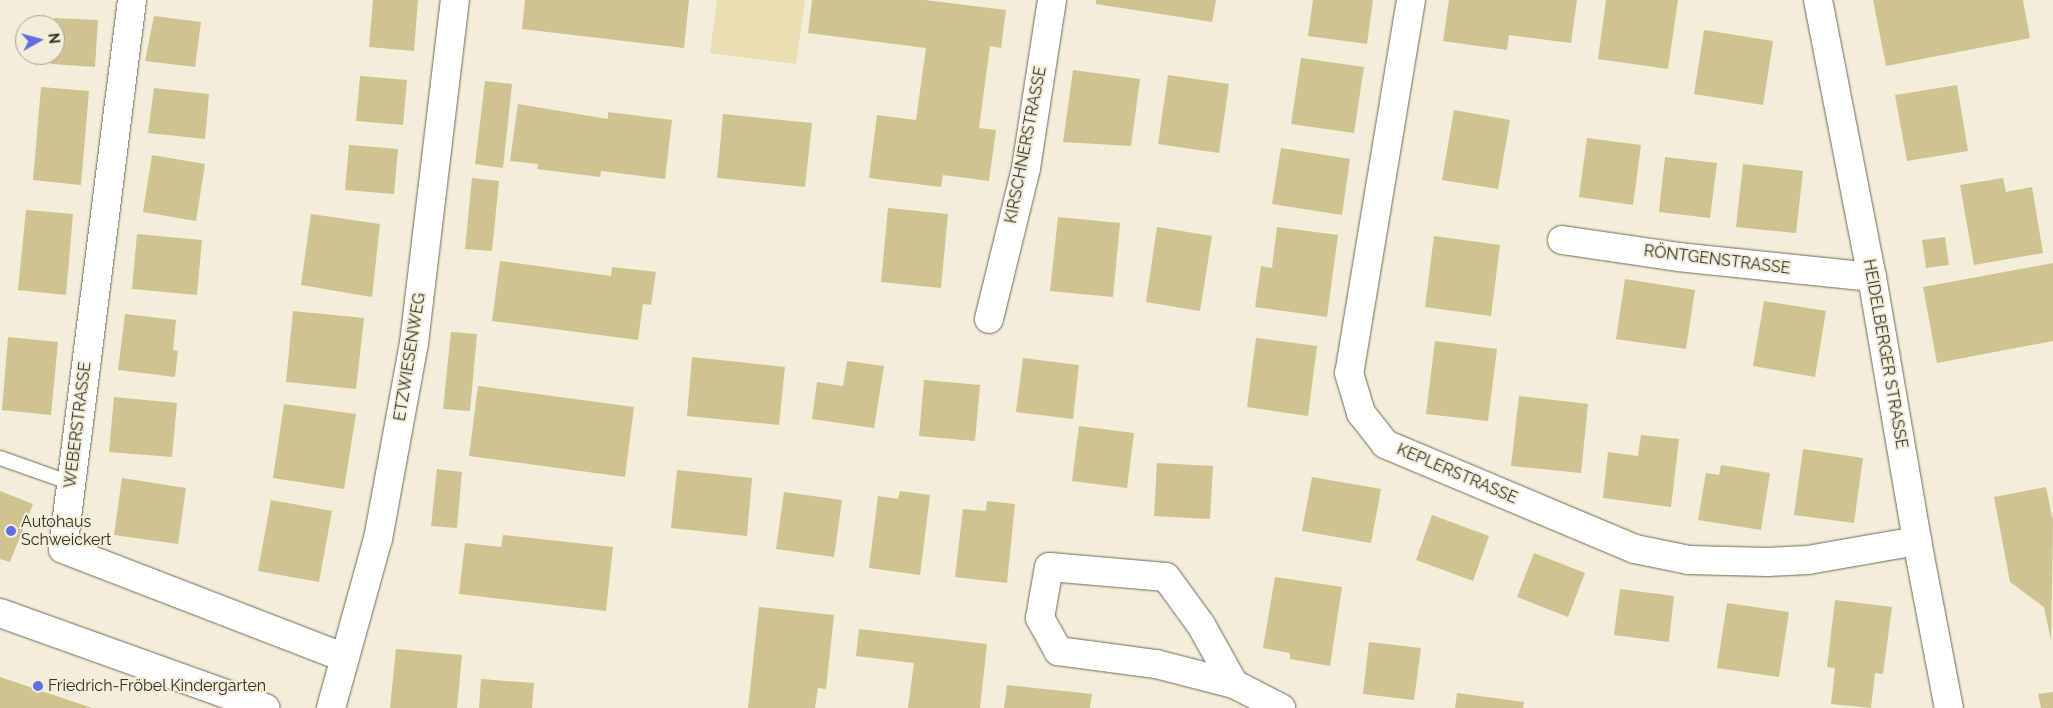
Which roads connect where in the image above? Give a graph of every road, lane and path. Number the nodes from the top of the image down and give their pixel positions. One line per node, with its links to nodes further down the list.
1 (132, 0): 10 (street, WEBERSTRASSE)
2 (455, 0): 13 (street, ETZWIESENWEG)
3 (1052, 0): 8 (street, KIRSCHNERSTRASSE)
4 (1411, 0): 11 (street, KEPLERSTRASSE)
5 (1818, 0): 7 (street, HEIDELBERGER STRASSE)
6 (1562, 240): 7 (street, RÖNTGENSTRASSE)
7 (1872, 277): 11 (street, HEIDELBERGER STRASSE)
8 (989, 319)
9 (0, 458): 10 (lane)
10 (71, 483): 13 (street, WEBERSTRASSE)
11 (1917, 541): 18 (street, HEIDELBERGER STRASSE)
12 (0, 614): 15 (street)
13 (345, 658): 16 (street, ETZWIESENWEG)
14 (1234, 684): 14 (street); 17 (street)
15 (266, 708)
16 (331, 708)
17 (1281, 708)
18 (1949, 708)

